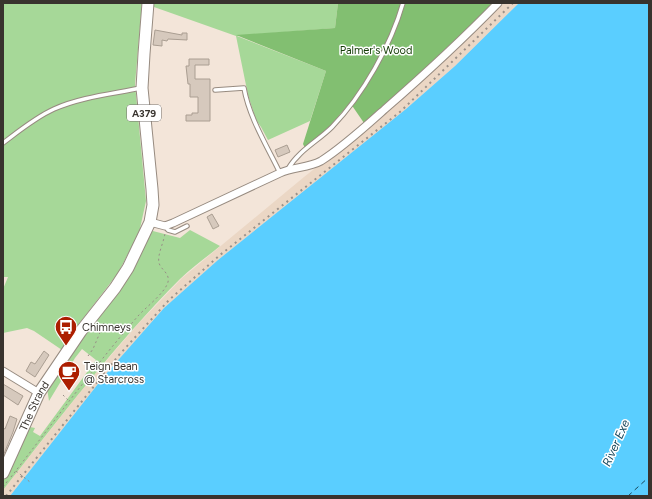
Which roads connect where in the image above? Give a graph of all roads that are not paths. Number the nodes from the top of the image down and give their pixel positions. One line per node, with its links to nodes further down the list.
1 (148, 3): 4 (main road, A379)
2 (403, 3): 7 (lane)
3 (498, 3): 7 (street)
4 (142, 88): 6 (lane); 9 (main road, A379)
5 (215, 90): 8 (lane)
6 (3, 143)
7 (288, 170): 8 (street)
8 (280, 173): 10 (street)
9 (150, 222): 10 (street); 13 (main road, The Strand / A379)
10 (165, 226): 11 (lane)
11 (187, 226)
12 (3, 371): 13 (street)
13 (39, 393): 14 (main road, The Strand / A379)
14 (3, 473)

